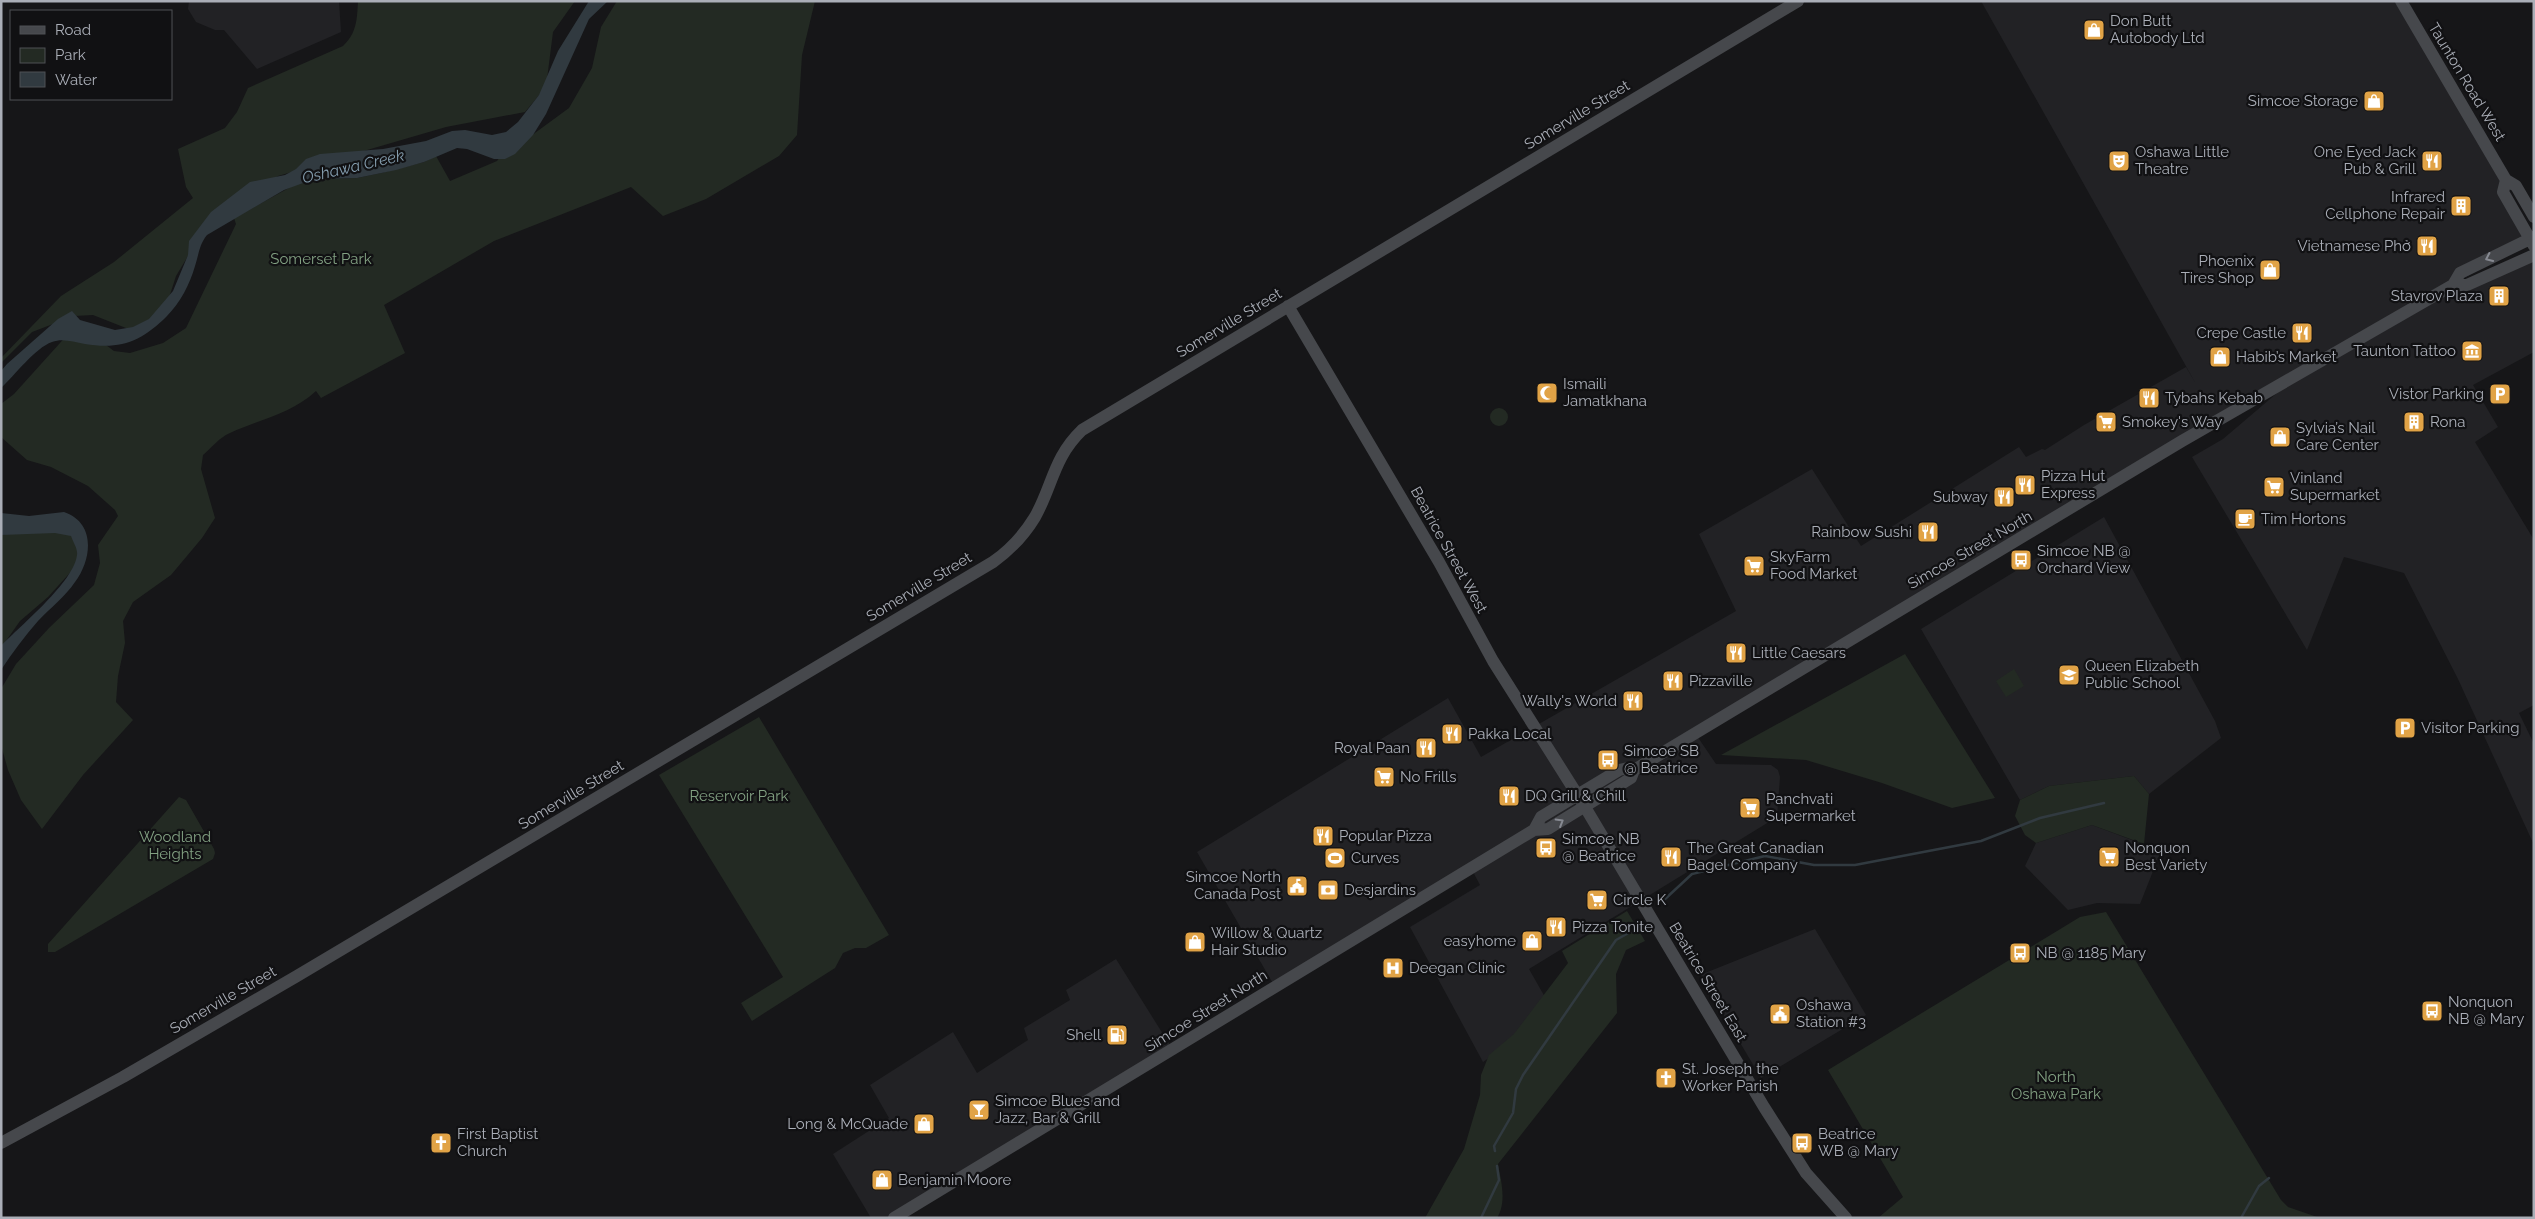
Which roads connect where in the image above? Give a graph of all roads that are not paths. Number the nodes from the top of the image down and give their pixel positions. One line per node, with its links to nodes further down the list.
1 (1798, 1): 8 (street, Somerville Street)
2 (2400, 1): 3 (street, Taunton Road West)
3 (2506, 180): 4 (street, Taunton Road West); 5 (street, Taunton Road West)
4 (2534, 217)
5 (2533, 240): 7 (street, Simcoe Street North, one-way to 7)
6 (2534, 255): 7 (street, Simcoe Street North)
7 (2453, 285): 9 (street, Simcoe Street North)
8 (1288, 306): 10 (street, Beatrice Street West); 13 (street, Somerville Street)
9 (1634, 770): 10 (street, Simcoe Street North); 11 (street, Simcoe Street North)
10 (1577, 795): 11 (street, Beatrice Street West); 12 (street, Simcoe Street North)
11 (1585, 807): 12 (street, Simcoe Street North, one-way to 11); 15 (street, Beatrice Street East)
12 (1534, 830): 14 (street, Simcoe Street North)
13 (1, 1143)
14 (894, 1218)
15 (1846, 1218)

